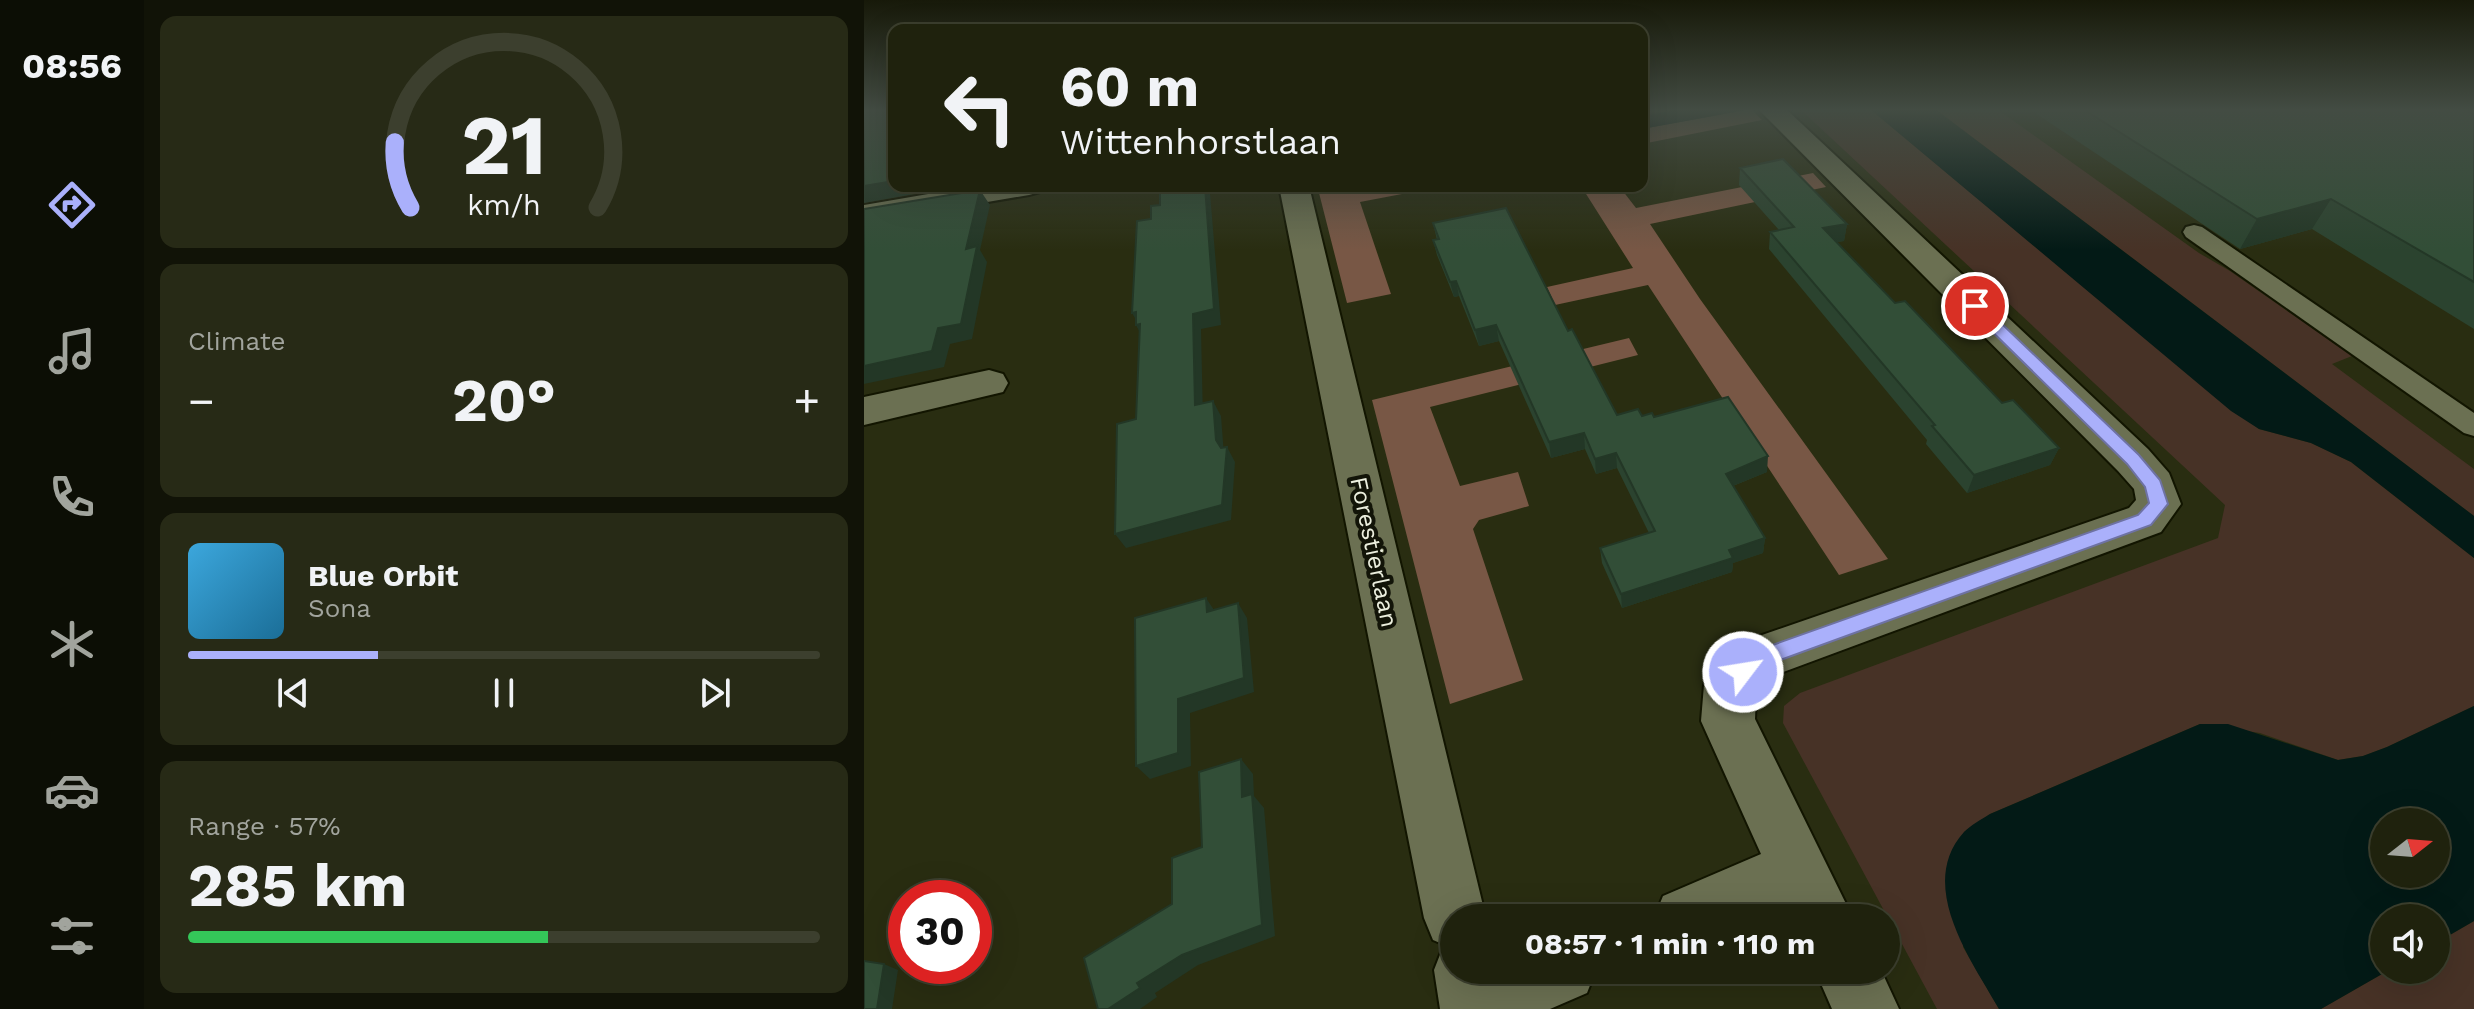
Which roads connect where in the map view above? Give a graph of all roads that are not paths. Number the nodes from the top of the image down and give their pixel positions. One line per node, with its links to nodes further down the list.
1 (1820, 156): 9 (street)
2 (994, 192): 4 (street)
3 (1295, 192): 10 (street, Forestierlaan)
4 (864, 214)
5 (2194, 232): 8 (lane)
6 (989, 383): 7 (street)
7 (864, 411)
8 (2474, 426)
9 (1810, 894): 11 (street)
10 (1452, 904)
11 (1758, 904)
12 (1469, 984): 15 (street)
13 (1532, 984): 15 (street)
14 (1854, 984): 16 (street)
15 (1474, 1009)
16 (1866, 1009)

